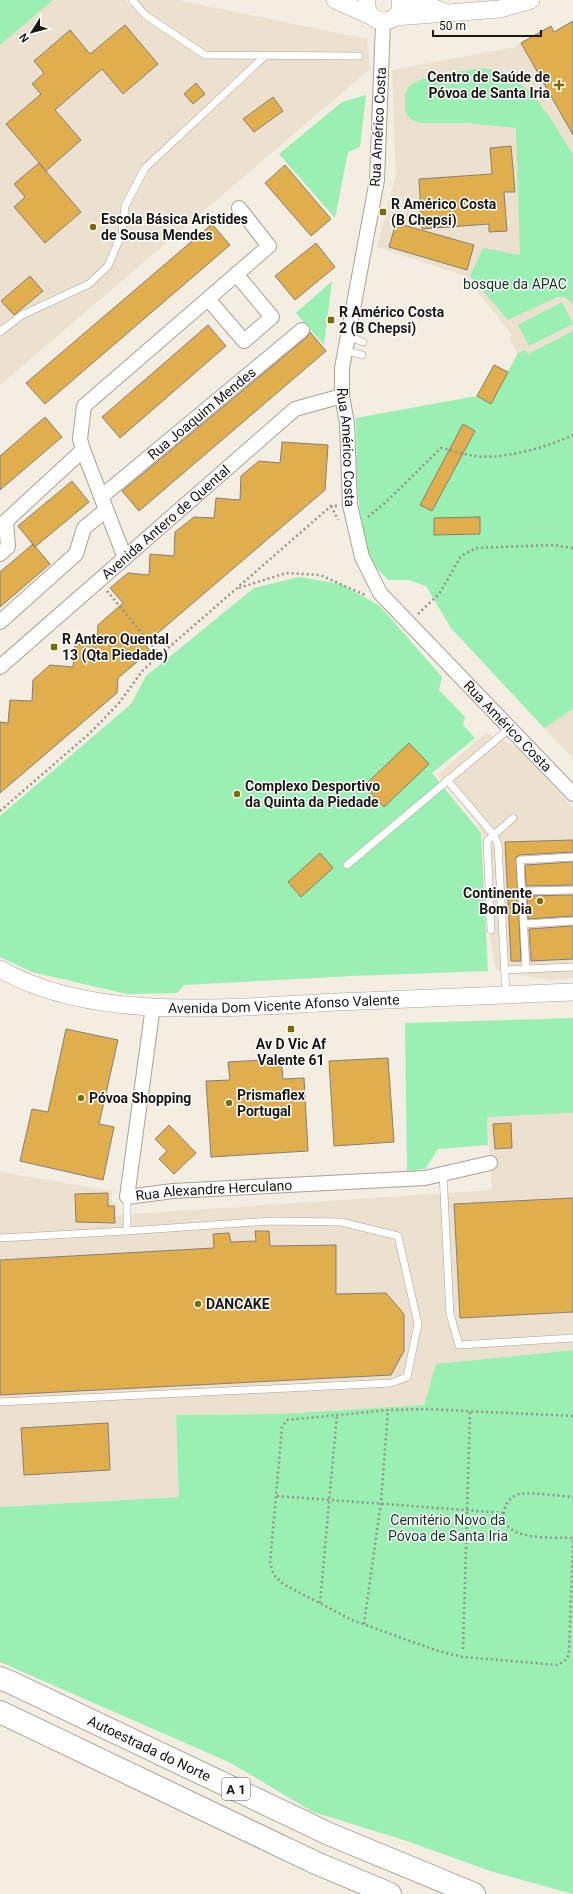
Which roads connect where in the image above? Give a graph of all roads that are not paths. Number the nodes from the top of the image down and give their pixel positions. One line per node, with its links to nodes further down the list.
1 (132, 0): 8 (lane)
2 (335, 0): 7 (street)
3 (400, 0): 7 (street)
4 (412, 0): 6 (street)
5 (531, 0): 6 (street)
6 (449, 13): 7 (street)
7 (379, 14): 15 (street, Rua Américo Costa)
8 (265, 56): 9 (lane); 14 (lane)
9 (359, 56)
10 (238, 208): 11 (street)
11 (236, 274): 12 (street); 12 (street)
12 (208, 299): 20 (street)
13 (302, 330): 21 (street, Rua Joaquim Mendes)
14 (0, 332)
15 (348, 336): 16 (lane); 17 (street, Rua Américo Costa)
16 (363, 342)
17 (346, 350): 18 (lane); 19 (street, Rua Américo Costa)
18 (362, 355)
19 (342, 396): 24 (street, Avenida Antero de Quental); 27 (street, Rua Américo Costa)
20 (83, 450): 21 (street); 22 (street)
21 (103, 504): 24 (street); 25 (street, Rua Joaquim Mendes)
22 (3, 520): 23 (street)
23 (0, 554)
24 (125, 558): 26 (street, Avenida Antero de Quental)
25 (0, 622)
26 (0, 667)
27 (509, 729): 28 (lane); 29 (street, Rua Américo Costa)
28 (447, 780): 31 (lane); 33 (lane)
29 (573, 794)
30 (513, 818): 31 (lane)
31 (493, 834): 38 (lane); 42 (lane)
32 (573, 857): 35 (lane)
33 (347, 865)
34 (573, 890): 35 (lane)
35 (522, 891): 37 (lane)
36 (573, 921): 37 (lane)
37 (524, 924): 41 (lane)
38 (491, 930)
39 (573, 967): 41 (lane)
40 (0, 969): 45 (street, Avenida Dom Vicente Afonso Valente)
41 (526, 969): 42 (lane)
42 (505, 970): 44 (lane)
43 (573, 992): 44 (street, Avenida Dom Vicente Afonso Valente)
44 (506, 995): 45 (street, Avenida Dom Vicente Afonso Valente)
45 (153, 1006): 48 (street, Rua Alexandre Herculano)
46 (490, 1163): 47 (street, Rua Alexandre Herculano)
47 (443, 1173): 48 (street, Rua Alexandre Herculano); 51 (lane)
48 (128, 1197): 49 (lane)
49 (127, 1231): 50 (lane); 52 (lane)
50 (0, 1238)
51 (573, 1338)
52 (0, 1402)
53 (0, 1678): 56 (highway, Autoestrada do Norte / A 1)
54 (0, 1712): 55 (highway, A 1)
55 (390, 1894)
56 (474, 1894)

